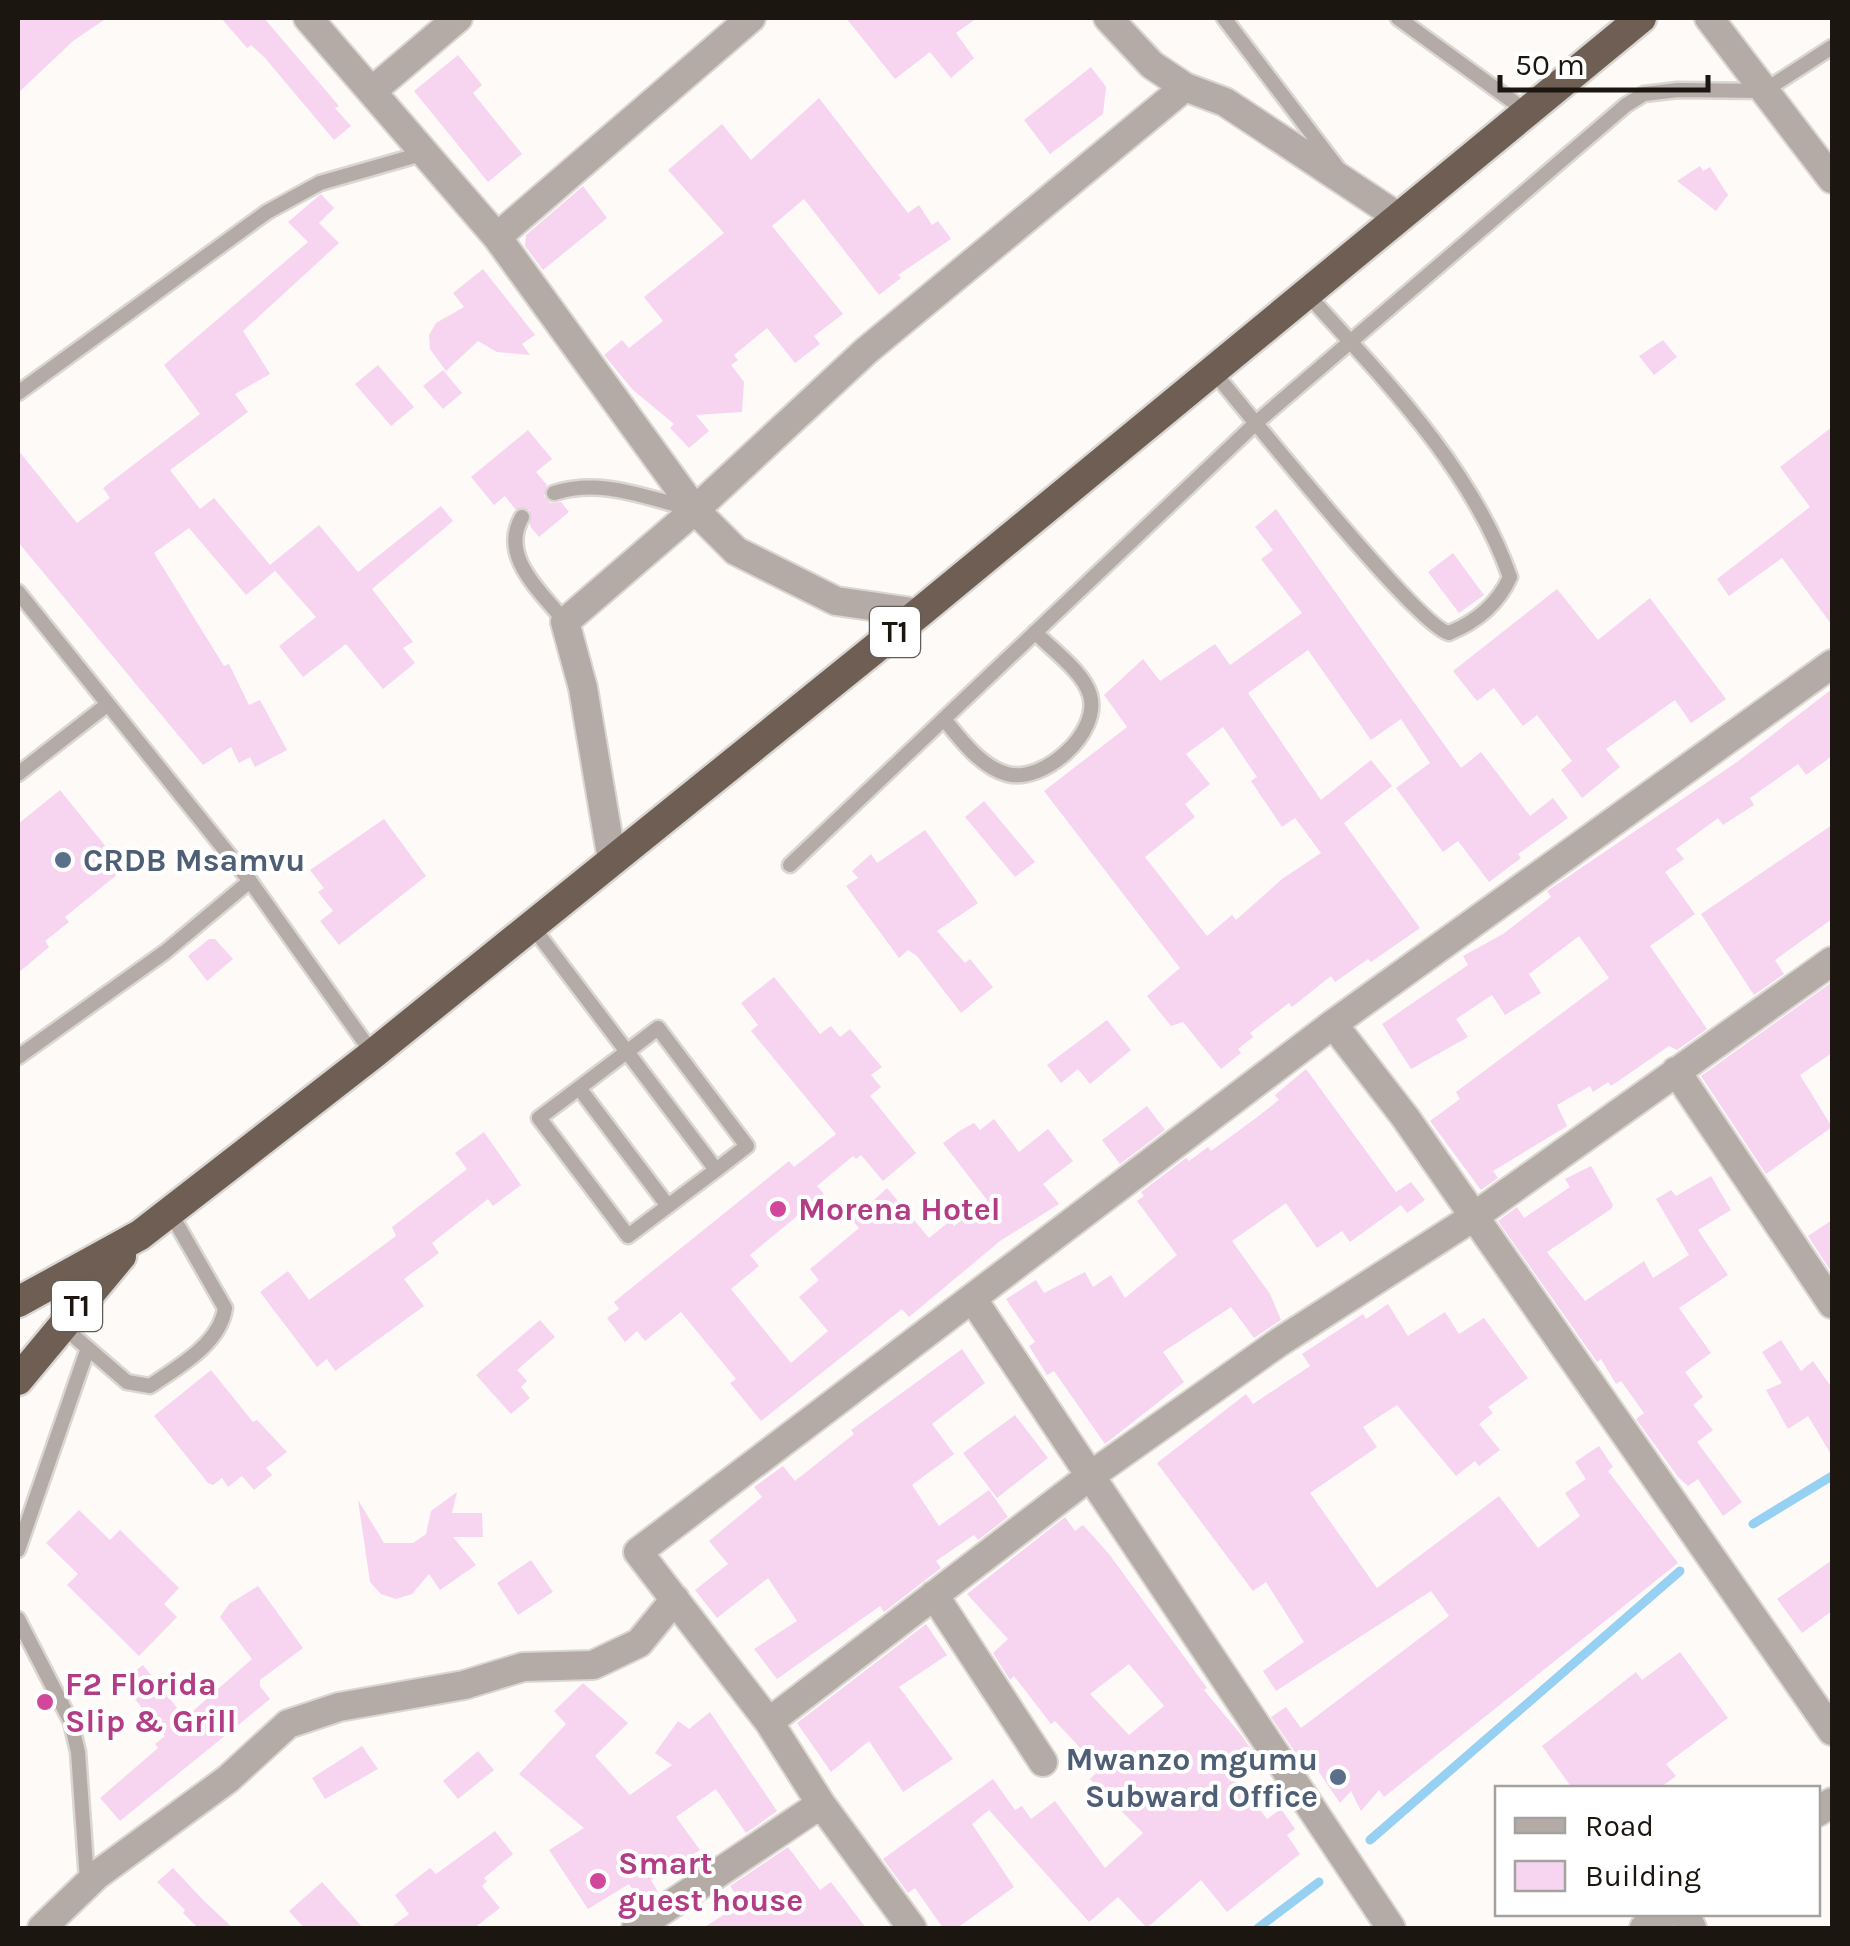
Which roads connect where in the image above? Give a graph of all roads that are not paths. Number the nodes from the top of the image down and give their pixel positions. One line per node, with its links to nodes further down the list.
1 (308, 18): 12 (street)
2 (458, 18): 12 (street)
3 (751, 18): 9 (street)
4 (1108, 18): 11 (street)
5 (1224, 18): 17 (lane)
6 (1398, 18): 14 (lane)
7 (1641, 18): 14 (highway, T1)
8 (1709, 18): 13 (street)
9 (720, 27): 19 (street)
10 (1832, 46): 13 (lane)
11 (1184, 87): 17 (street); 26 (street)
12 (372, 91): 15 (street)
13 (1764, 91): 16 (street); 21 (lane)
14 (1526, 111): 18 (highway, T1)
15 (426, 152): 19 (street); 23 (lane)
16 (1832, 179)
17 (1350, 183): 18 (street)
18 (1397, 216): 20 (highway, T1)
19 (497, 237): 26 (street)
20 (1305, 292): 21 (lane); 22 (highway, T1)
21 (1351, 343): 24 (lane); 24 (lane)
22 (1211, 370): 24 (lane); 29 (highway, T1)
23 (18, 393)
24 (1256, 422): 31 (lane)
25 (554, 493): 26 (lane)
26 (695, 510): 29 (street); 30 (street)
27 (522, 517): 30 (lane)
28 (18, 592): 33 (lane)
29 (918, 613): 36 (highway, T1)
30 (564, 622): 36 (street)
31 (1035, 632): 34 (lane); 34 (lane)
32 (1832, 664): 41 (street)
33 (108, 704): 35 (lane); 38 (lane)
34 (944, 719): 37 (lane)
35 (21, 765)
36 (612, 860): 39 (highway, T1)
37 (790, 865)
38 (250, 882): 43 (lane); 44 (lane)
39 (530, 923): 42 (lane); 43 (highway, T1)
40 (1832, 961): 45 (street)
41 (1333, 1024): 50 (street); 52 (street)
42 (627, 1052): 46 (lane); 47 (lane); 47 (lane)
43 (373, 1054): 49 (highway, T1)
44 (18, 1057)
45 (1676, 1072): 50 (street); 54 (street)
46 (579, 1088): 48 (lane); 48 (lane)
47 (716, 1170): 48 (lane)
48 (668, 1206)
49 (170, 1212): 51 (highway, T1); 56 (lane)
50 (1472, 1218): 58 (street); 64 (street)
51 (140, 1235): 53 (highway, T1); 55 (highway, T1)
52 (974, 1301): 58 (street); 61 (street)
53 (18, 1302)
54 (1832, 1304)
55 (61, 1325): 56 (lane); 57 (highway, T1)
56 (88, 1348): 59 (lane)
57 (18, 1380)
58 (1090, 1476): 60 (street); 71 (street)
59 (18, 1550)
60 (934, 1595): 63 (street); 65 (street)
61 (675, 1600): 63 (street); 67 (street)
62 (18, 1619): 67 (lane)
63 (769, 1722): 66 (street)
64 (1832, 1731)
65 (1044, 1762)
66 (822, 1804): 69 (street); 70 (street)
67 (86, 1886): 68 (street)
68 (42, 1928)
69 (636, 1928)
70 (912, 1928)
71 (1391, 1928)

